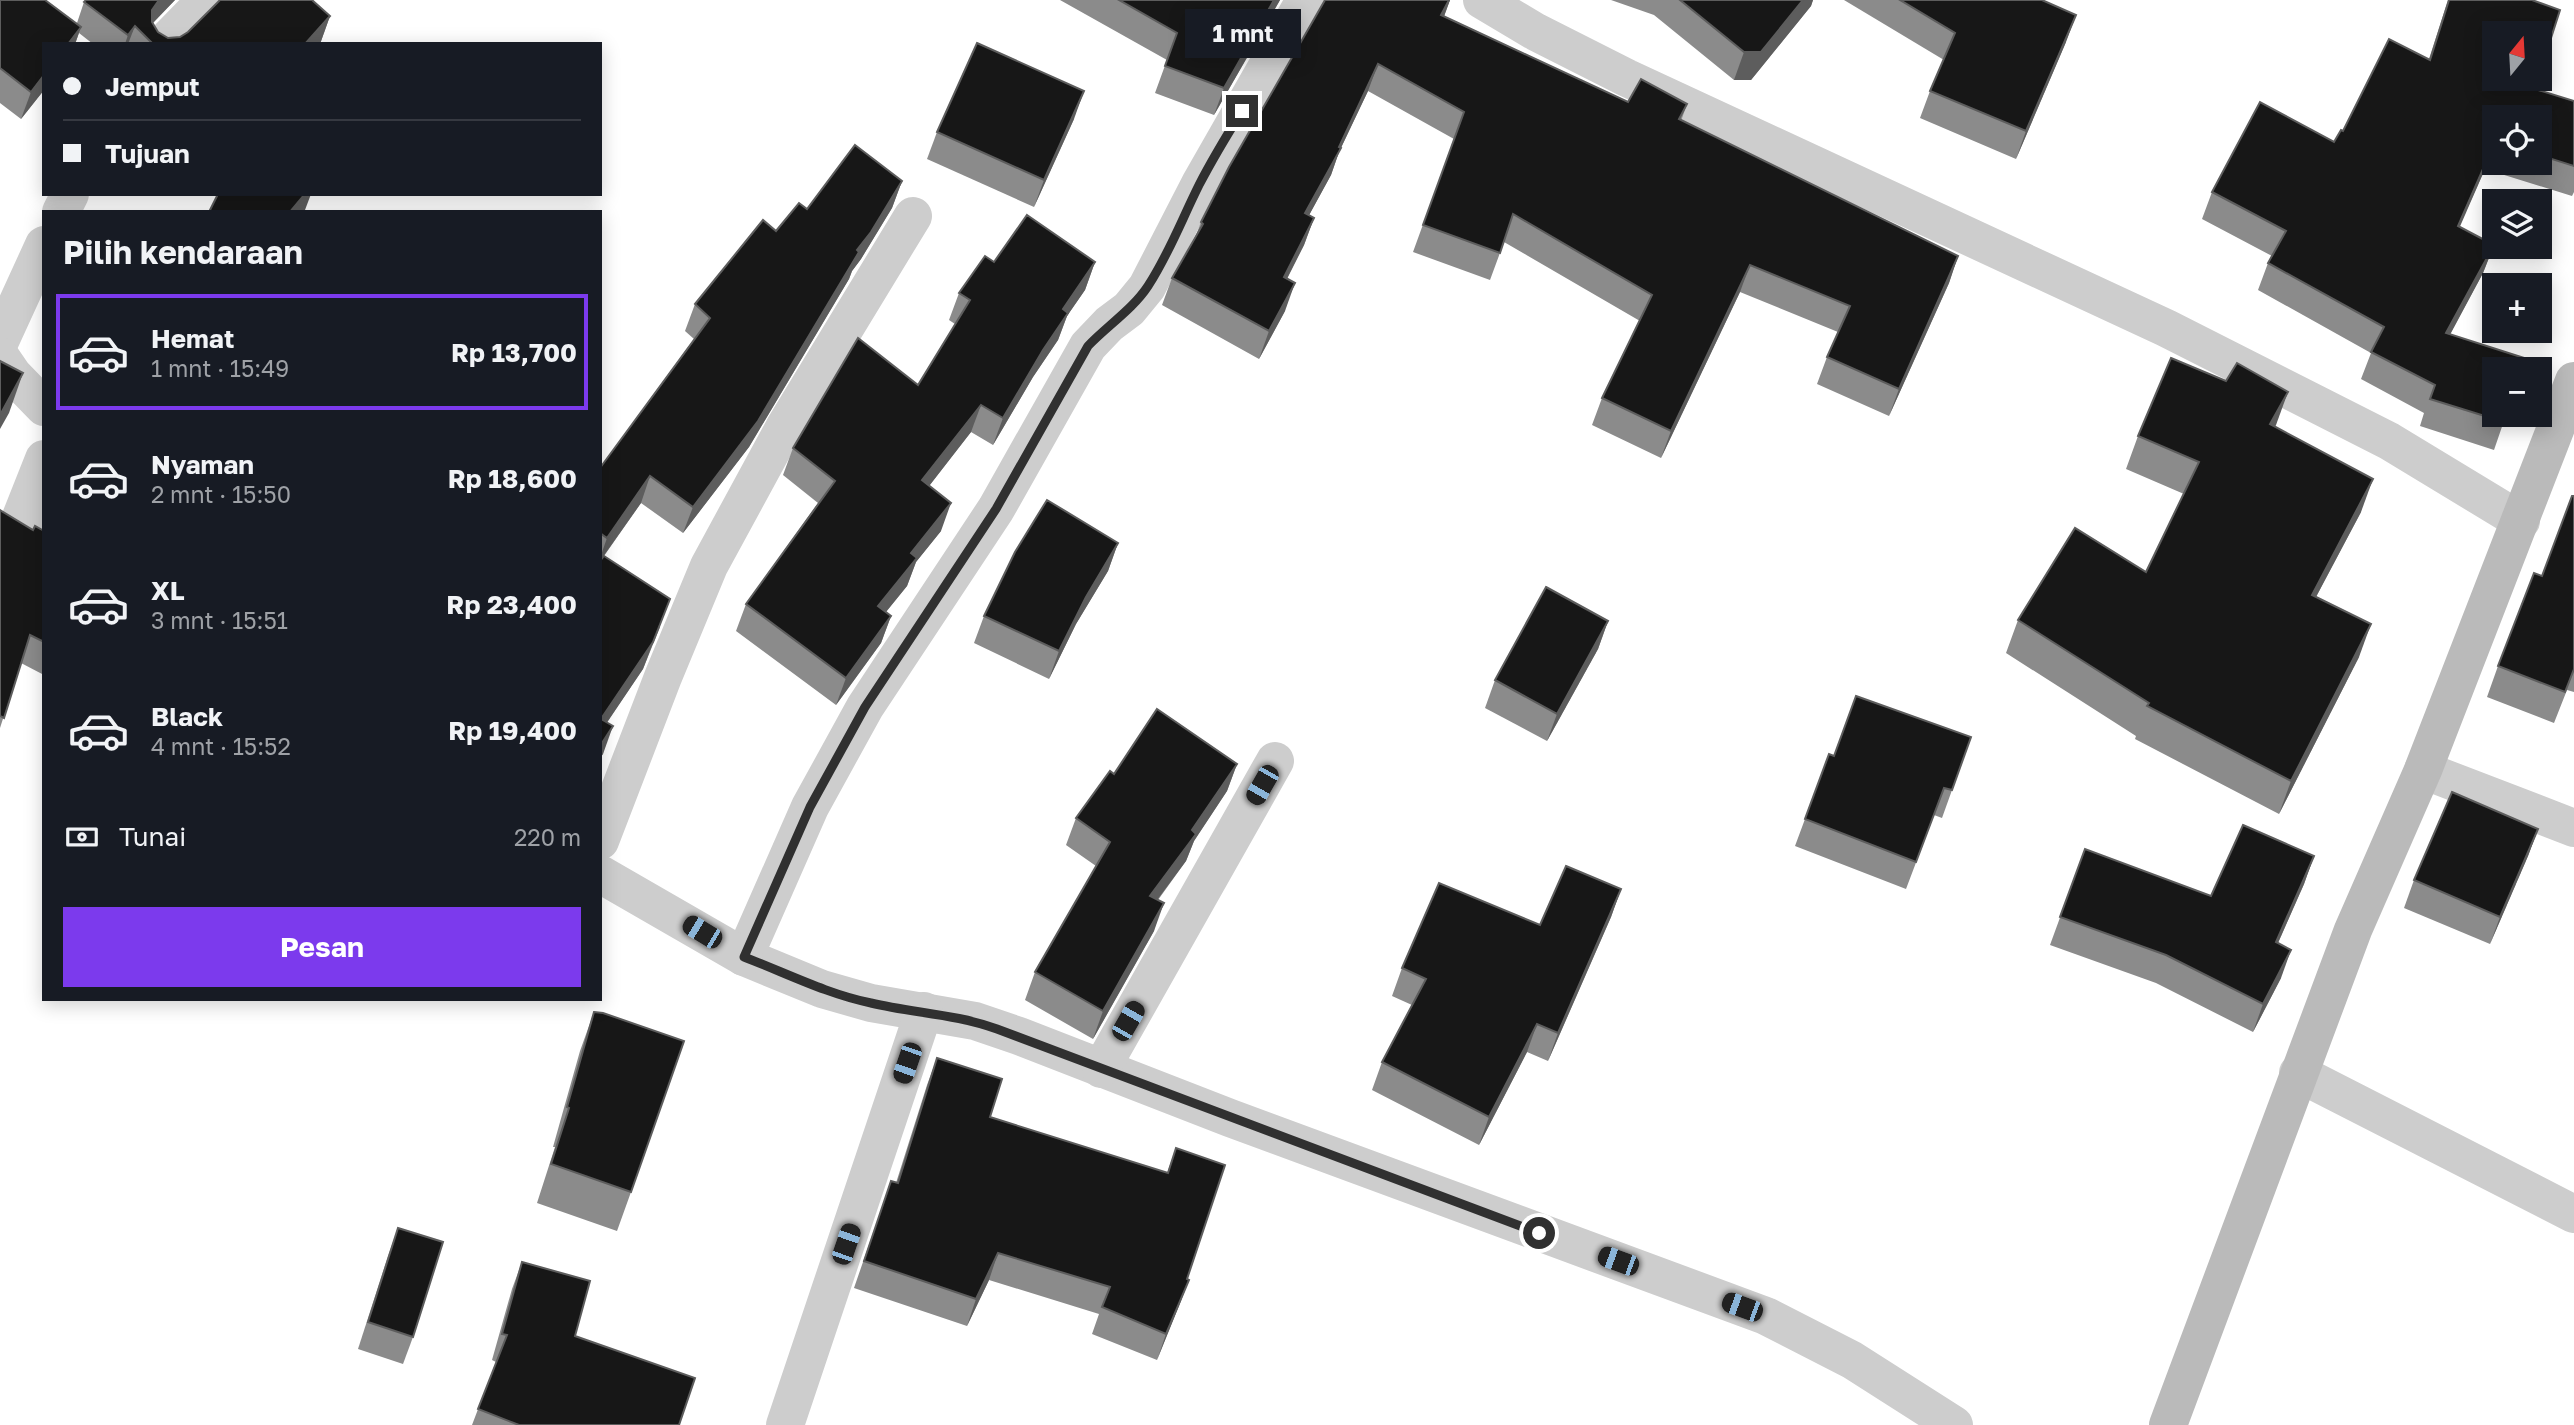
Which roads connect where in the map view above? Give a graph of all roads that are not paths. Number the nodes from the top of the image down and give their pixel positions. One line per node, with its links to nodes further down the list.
1 (206, 0): 4 (street)
2 (1305, 0): 19 (street)
3 (1482, 0): 12 (street)
4 (165, 42)
5 (913, 216): 17 (street)
6 (42, 250): 7 (street)
7 (0, 341)
8 (0, 356): 10 (street)
9 (2574, 381): 12 (street)
10 (42, 405)
11 (42, 464): 13 (street)
12 (2521, 521): 15 (street)
13 (42, 539)
14 (1275, 761): 21 (street)
15 (2423, 769): 16 (street); 22 (street)
16 (2574, 828)
17 (602, 836)
18 (602, 875): 19 (street)
19 (744, 957): 20 (street)
20 (924, 1011): 21 (street); 24 (street)
21 (1101, 1069): 25 (street)
22 (2298, 1073): 23 (street); 26 (street)
23 (2574, 1214)
24 (785, 1425)
25 (1954, 1425)
26 (2168, 1425)

